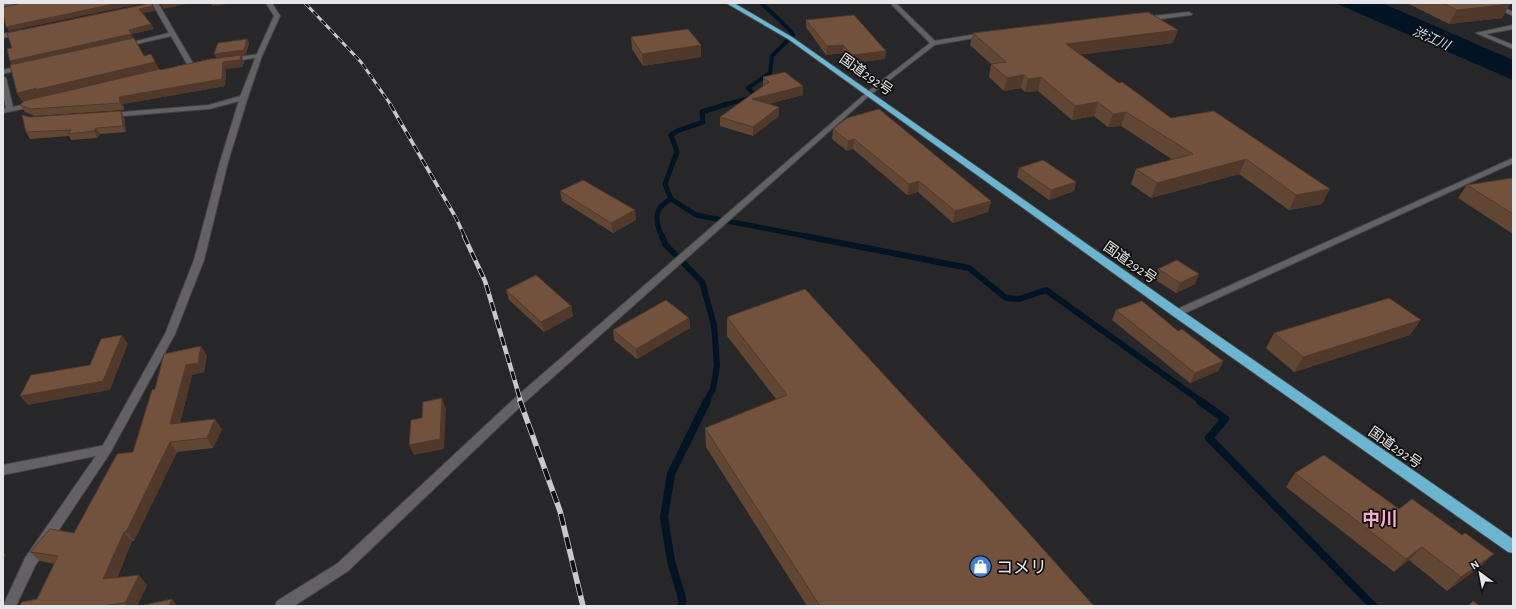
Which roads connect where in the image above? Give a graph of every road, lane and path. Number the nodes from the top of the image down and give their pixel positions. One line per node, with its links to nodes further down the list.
1 (16, 3): 7 (street)
2 (269, 3): 20 (street)
3 (729, 3): 26 (highway, 国道292号)
4 (893, 3): 17 (street)
5 (1490, 3): 10 (street)
6 (155, 4): 8 (street); 14 (street)
7 (3, 6)
8 (148, 6)
9 (1189, 14): 11 (street)
10 (1513, 14)
11 (1134, 19)
12 (1513, 27): 19 (street)
13 (26, 31): 16 (street)
14 (174, 34): 18 (street); 23 (street)
15 (991, 34): 17 (street)
16 (3, 36)
17 (934, 43): 26 (street)
18 (119, 46)
19 (1513, 47)
20 (259, 56): 21 (street); 27 (street)
21 (221, 61)
22 (34, 65): 24 (street)
23 (169, 70)
24 (3, 72)
25 (3, 78): 29 (street)
26 (868, 94): 33 (highway, 国道292号); 38 (street)
27 (244, 97): 31 (street); 34 (street)
28 (41, 102): 29 (street)
29 (7, 110): 30 (street)
30 (22, 115)
31 (106, 115)
32 (1513, 160): 33 (street)
33 (1177, 313): 36 (highway, 国道292号)
34 (106, 450): 35 (street); 37 (street)
35 (3, 470)
36 (1513, 547)
37 (9, 606)
38 (282, 606)

